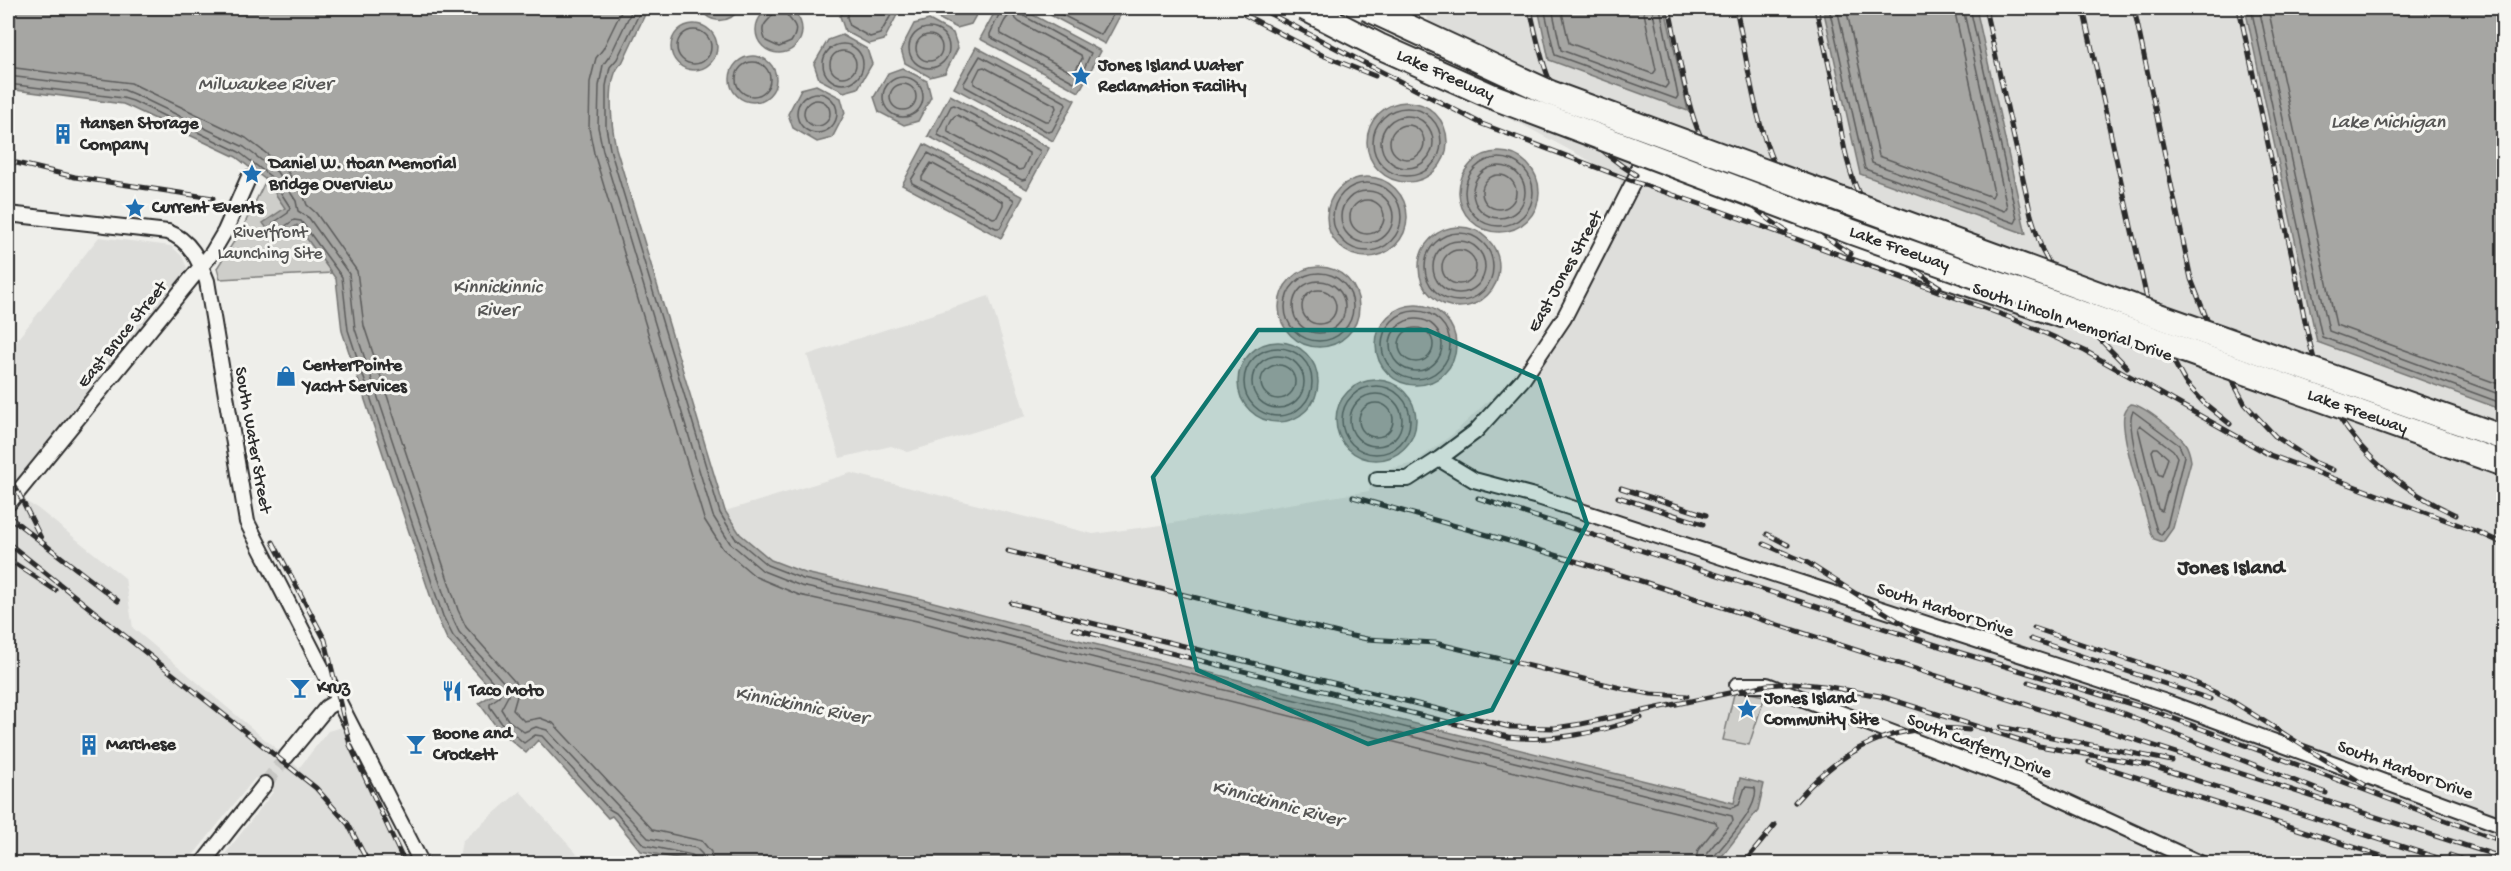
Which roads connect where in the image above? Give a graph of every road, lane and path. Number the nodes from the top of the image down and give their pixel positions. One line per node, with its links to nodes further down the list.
1 (1305, 8): 9 (highway, Lake Freeway, bridge)
2 (1367, 8): 7 (highway, Lake Freeway, bridge)
3 (1639, 171): 8 (street, East Jones Street); 10 (street, South Lincoln Memorial Drive)
4 (248, 179): 6 (street, East Bruce Street)
5 (8, 214): 6 (street, South Water Street)
6 (201, 267): 12 (street, East Bruce Street); 14 (street, South Water Street)
7 (2504, 438)
8 (1439, 459): 11 (street); 17 (street, South Harbor Drive)
9 (2504, 464)
10 (2504, 476)
11 (1377, 479)
12 (9, 503)
13 (1737, 685): 20 (street, South Carferry Drive)
14 (339, 700): 15 (street); 19 (street, South Water Street)
15 (286, 757)
16 (265, 784): 18 (street)
17 (2504, 826)
18 (202, 864)
19 (422, 864)
20 (2202, 864)

